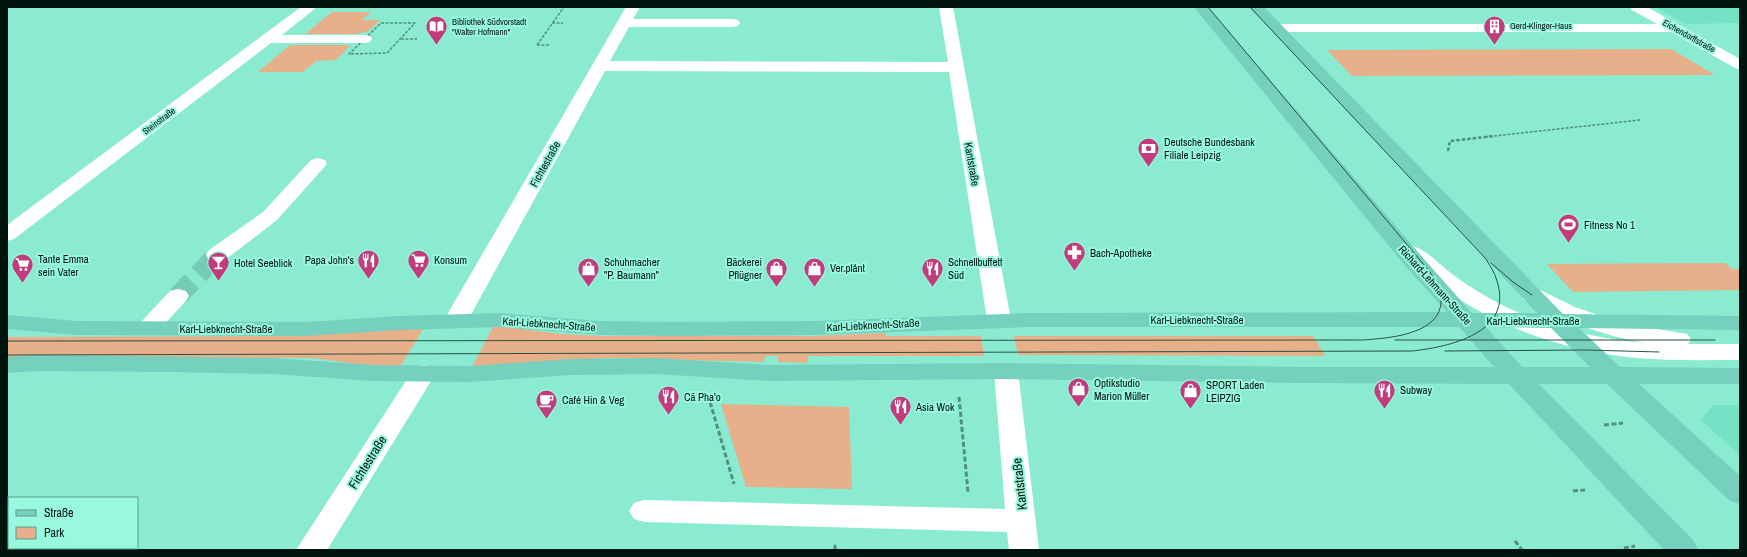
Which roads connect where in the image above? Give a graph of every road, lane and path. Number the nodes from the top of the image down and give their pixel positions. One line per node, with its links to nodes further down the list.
1 (310, 7): 14 (street, Steinstraße)
2 (564, 7): 8 (path)
3 (633, 7): 10 (street, Fichtestraße)
4 (946, 7): 21 (street, Kantstraße)
5 (1201, 7): 25 (main road, Richard-Lehmann-Straße)
6 (1256, 7): 12 (main road)
7 (1637, 7): 13 (street, Eichendorffstraße)
8 (552, 23): 9 (path); 18 (path)
9 (564, 23)
10 (624, 23): 11 (street); 20 (street, Fichtestraße)
11 (733, 24)
12 (1276, 28): 13 (street); 28 (main road)
13 (1675, 28): 19 (street, Eichendorffstraße)
14 (268, 39): 15 (street); 26 (street, Steinstraße)
15 (365, 39)
16 (401, 39): 17 (path)
17 (417, 39)
18 (549, 45)
19 (1740, 65)
20 (599, 66): 21 (street); 30 (street, Fichtestraße)
21 (956, 67): 31 (street, Kantstraße)
22 (1640, 120): 23 (path)
23 (1448, 151)
24 (318, 164): 27 (street)
25 (1385, 228): 32 (main road, Richard-Lehmann-Straße); 33 (street)
26 (7, 234)
27 (217, 255)
28 (1532, 294): 34 (main road); 38 (street)
29 (178, 296): 37 (street)
30 (456, 320): 31 (main road, Karl-Liebknecht-Straße); 37 (main road, Karl-Liebknecht-Straße)
31 (998, 320): 32 (main road, Karl-Liebknecht-Straße)
32 (1467, 320): 33 (main road, Karl-Liebknecht-Straße); 44 (main road, Richard-Lehmann-Straße)
33 (1518, 321): 34 (main road, Karl-Liebknecht-Straße); 38 (street)
34 (1557, 321): 38 (main road)
35 (7, 322): 37 (main road, Karl-Liebknecht-Straße)
36 (1740, 323): 38 (main road, Karl-Liebknecht-Straße)
37 (148, 328)
38 (1583, 330): 39 (street); 40 (street); 45 (main road)
39 (1740, 340)
40 (1740, 352)
41 (7, 365): 43 (main road)
42 (1006, 371): 43 (main road); 44 (main road); 55 (street, Kantstraße)
43 (424, 373): 57 (street, Fichtestraße)
44 (1515, 375): 45 (main road); 60 (main road, Richard-Lehmann-Straße)
45 (1613, 376): 46 (main road); 51 (main road)
46 (1740, 376)
47 (706, 390): 53 (path)
48 (959, 397): 54 (path)
49 (1624, 423): 50 (path)
50 (1600, 425)
51 (1740, 493)
52 (644, 511): 53 (street)
53 (742, 513): 54 (street)
54 (970, 519): 55 (street)
55 (1022, 521): 58 (street, Kantstraße)
56 (1515, 541): 59 (path)
57 (311, 550)
58 (1024, 550)
59 (1522, 550)
60 (1683, 550)

